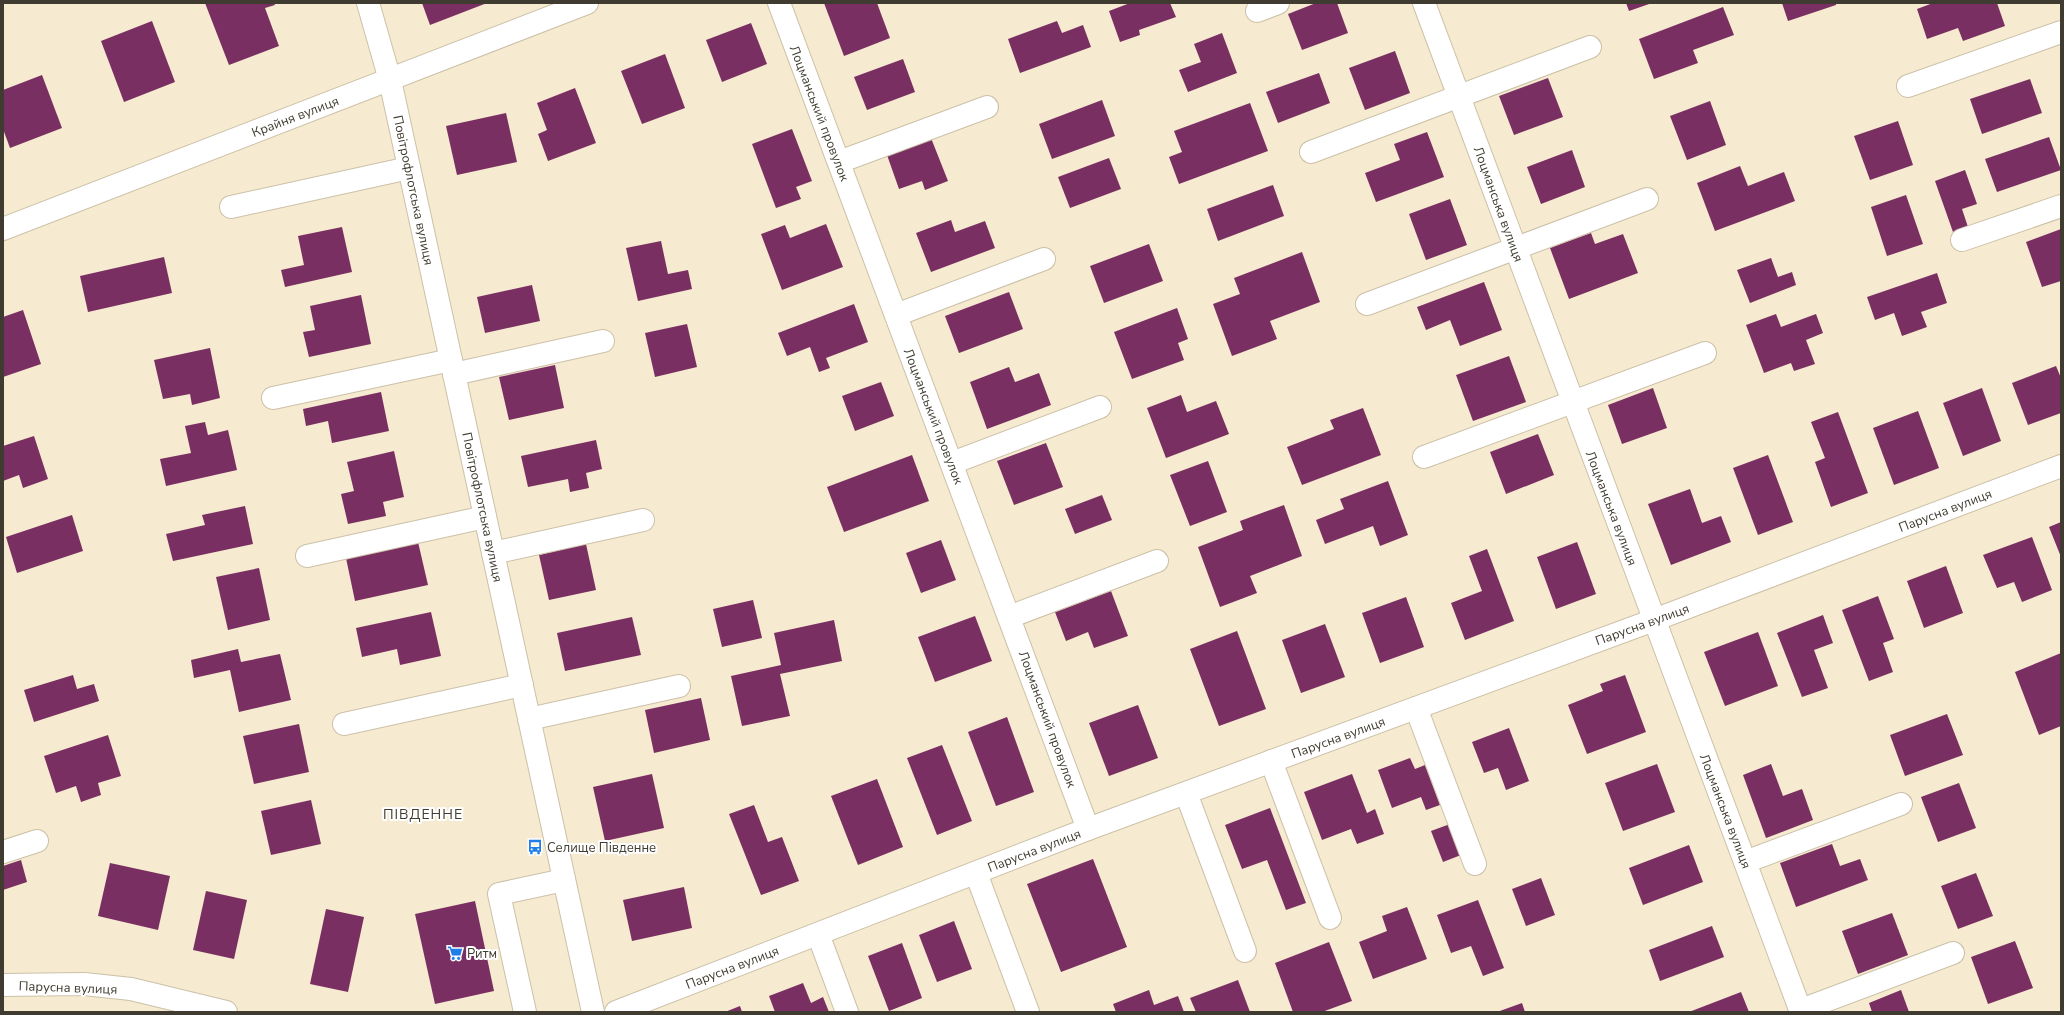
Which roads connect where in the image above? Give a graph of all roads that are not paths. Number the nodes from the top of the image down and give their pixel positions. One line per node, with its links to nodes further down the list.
1 (368, 3): 9 (street, Повітрофлотська вулиця)
2 (587, 3): 9 (street, Крайня вулиця)
3 (779, 3): 14 (street, Лоцманський провулок)
4 (1278, 3): 6 (street)
5 (1424, 3): 11 (street, Лоцманська вулиця)
6 (1258, 11)
7 (2061, 32): 10 (street)
8 (1590, 47): 11 (street)
9 (390, 80): 15 (street, Повітрофлотська вулиця); 19 (street, Крайня вулиця)
10 (1908, 86)
11 (1459, 96): 13 (street); 21 (street, Лоцманська вулиця)
12 (987, 107): 14 (street)
13 (1311, 152)
14 (839, 162): 24 (street, Лоцманський провулок)
15 (409, 168): 18 (street); 27 (street, Повітрофлотська вулиця)
16 (1647, 199): 21 (street)
17 (2061, 206): 20 (street)
18 (231, 207)
19 (3, 230)
20 (1962, 240)
21 (1515, 248): 23 (street); 29 (street, Лоцманська вулиця)
22 (1044, 259): 24 (street)
23 (1367, 304)
24 (896, 315): 32 (street, Лоцманський провулок)
25 (603, 341): 27 (street)
26 (1705, 352): 29 (street)
27 (452, 367): 28 (street); 34 (street, Повітрофлотська вулиця)
28 (273, 398)
29 (1572, 402): 31 (street); 40 (street, Лоцманська вулиця)
30 (1100, 407): 32 (street)
31 (1424, 457)
32 (952, 463): 39 (street, Лоцманський провулок)
33 (2061, 466): 40 (street, Парусна вулиця)
34 (485, 517): 36 (street, Повітрофлотська вулиця); 37 (street)
35 (643, 520): 36 (street)
36 (493, 553): 41 (street, Повітрофлотська вулиця)
37 (307, 556)
38 (1157, 561): 39 (street)
39 (1009, 617): 49 (street, Лоцманський провулок)
40 (1654, 620): 43 (street, Парусна вулиця); 52 (street, Лоцманська вулиця)
41 (522, 685): 44 (street, Повітрофлотська вулиця); 45 (street)
42 (679, 686): 44 (street)
43 (1416, 708): 46 (street, Парусна вулиця); 53 (street)
44 (529, 719): 55 (street, Повітрофлотська вулиця)
45 (344, 724)
46 (1271, 761): 47 (street, Парусна вулиця); 56 (street)
47 (1186, 793): 49 (street, Парусна вулиця); 58 (street)
48 (1901, 804): 52 (street)
49 (1088, 829): 54 (street, Парусна вулиця)
50 (38, 841): 51 (street)
51 (3, 852)
52 (1745, 862): 61 (street, Лоцманська вулиця)
53 (1475, 864)
54 (976, 873): 57 (street, Парусна вулиця); 67 (street)
55 (564, 880): 63 (street); 64 (street, Повітрофлотська вулиця)
56 (1330, 918)
57 (818, 934): 65 (street, Парусна вулиця); 66 (street)
58 (1244, 951)
59 (1953, 953): 61 (street)
60 (3, 985): 62 (street, Парусна вулиця)
61 (1801, 1011)
62 (226, 1012)
63 (525, 1012)
64 (593, 1012)
65 (616, 1012)
66 (847, 1012)
67 (1028, 1012)

